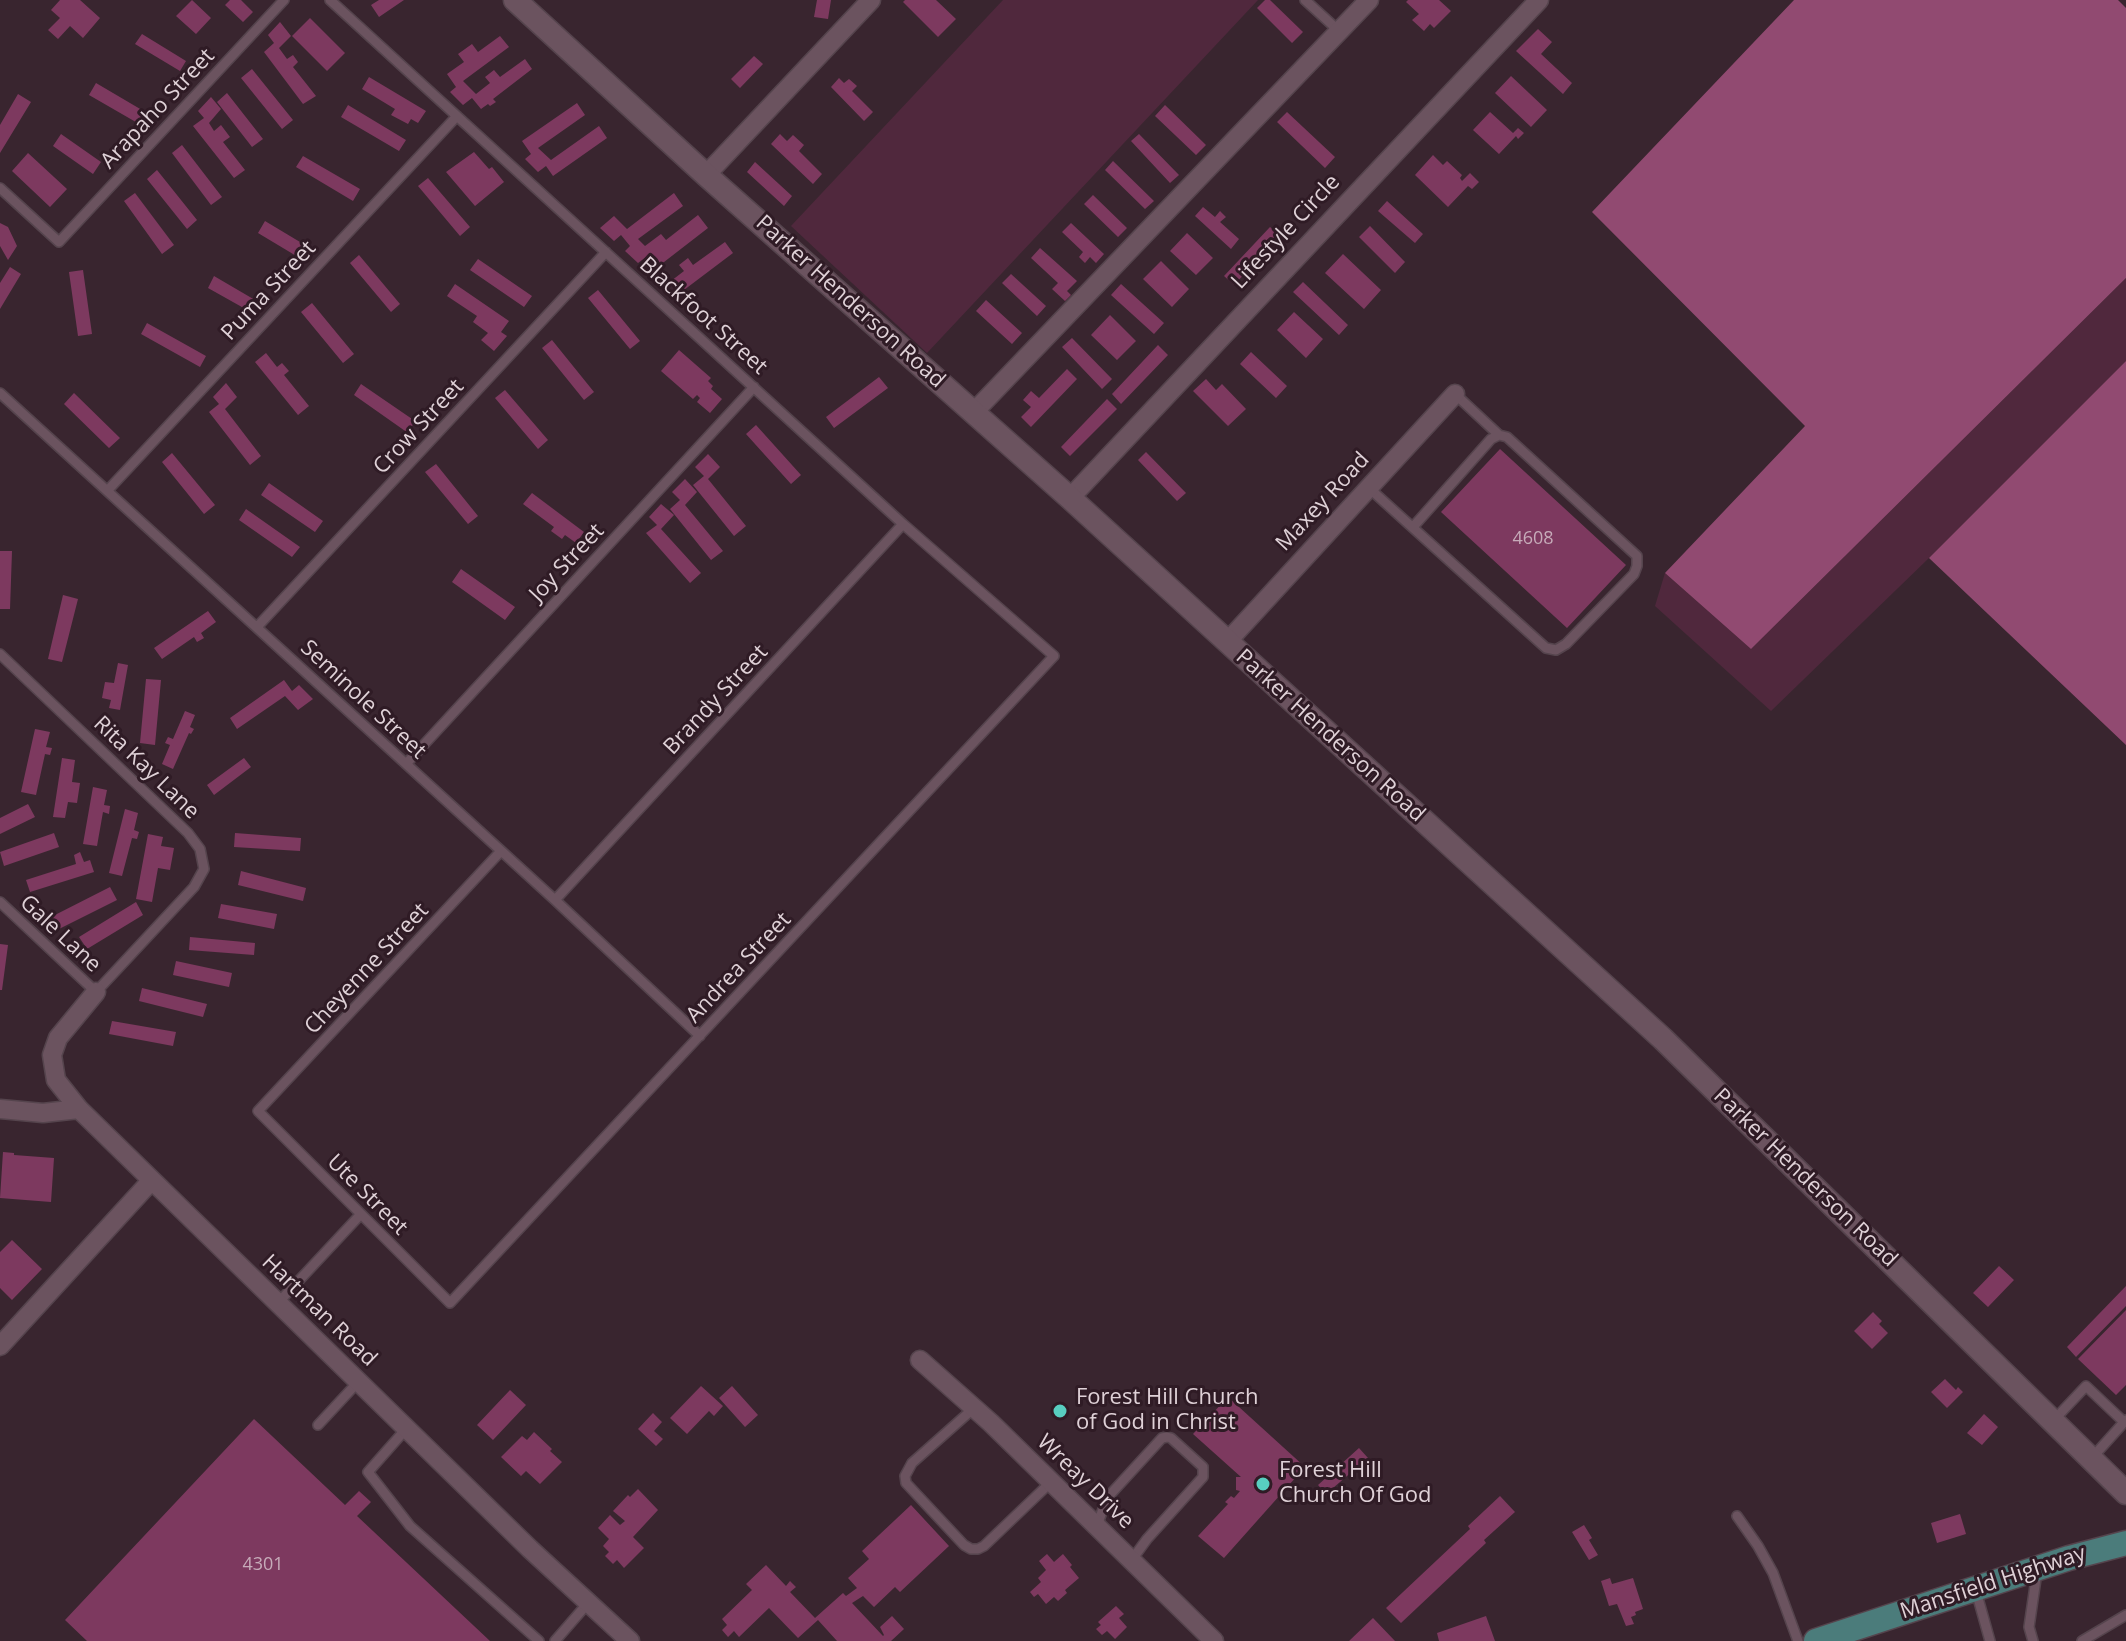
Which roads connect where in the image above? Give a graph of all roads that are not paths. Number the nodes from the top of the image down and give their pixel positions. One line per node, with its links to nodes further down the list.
1 (284, 0): 11 (lane, Arapaho Street)
2 (330, 0): 9 (lane, Blackfoot Street)
3 (515, 0): 10 (street, Parker Henderson Road)
4 (1305, 0): 8 (lane)
5 (1369, 0): 8 (street)
6 (1539, 0): 20 (street, Lifestyle Circle)
7 (865, 3): 10 (street)
8 (1339, 31): 16 (street)
9 (457, 116): 12 (lane, Blackfoot Street); 19 (lane, Puma Street)
10 (706, 175): 16 (street, Parker Henderson Road)
11 (0, 188)
12 (606, 252): 13 (lane, Blackfoot Street); 23 (lane, Crow Street)
13 (754, 387): 21 (lane, Blackfoot Street); 27 (lane, Joy Street)
14 (0, 393): 19 (lane, Seminole Street)
15 (1455, 394): 17 (lane); 18 (street, Maxey Road)
16 (974, 412): 20 (street, Parker Henderson Road)
17 (1499, 435): 22 (lane); 22 (lane)
18 (1369, 488): 22 (lane); 24 (street, Maxey Road)
19 (108, 490): 23 (lane, Seminole Street)
20 (1070, 498): 24 (street, Parker Henderson Road)
21 (903, 524): 26 (lane, Blackfoot Street); 29 (lane, Brandy Street)
22 (1413, 527)
23 (257, 627): 27 (lane, Seminole Street)
24 (1227, 642): 44 (street, Parker Henderson Road)
25 (0, 654): 31 (lane, Rita Kay Lane)
26 (1054, 656): 32 (lane, Andrea Street)
27 (406, 764): 28 (lane, Seminole Street)
28 (501, 851): 29 (lane, Seminole Street); 35 (lane, Cheyenne Street)
29 (555, 900): 32 (lane, Seminole Street)
30 (0, 902): 31 (lane, Gale Lane)
31 (96, 992): 34 (street, Hartman Road)
32 (700, 1036): 38 (lane, Andrea Street)
33 (0, 1109): 34 (street)
34 (79, 1109): 36 (street, Hartman Road)
35 (258, 1111): 37 (lane, Ute Street)
36 (151, 1181): 39 (street, Hartman Road); 40 (street)
37 (361, 1214): 38 (lane, Ute Street); 39 (lane)
38 (450, 1303)
39 (277, 1304): 42 (street, Hartman Road)
40 (0, 1346)
41 (920, 1360): 43 (street, Wreay Drive)
42 (358, 1382): 46 (lane); 47 (street, Hartman Road)
43 (974, 1408): 49 (street, Wreay Drive); 49 (lane)
44 (2053, 1421): 45 (lane); 48 (street, Parker Henderson Road)
45 (2125, 1421): 48 (lane)
46 (318, 1425)
47 (406, 1429): 57 (street, Hartman Road); 60 (lane)
48 (2091, 1459): 50 (street, Parker Henderson Road)
49 (1051, 1482): 52 (street, Wreay Drive)
50 (2126, 1493)
51 (1737, 1516): 64 (lane)
52 (1097, 1527): 54 (street, Wreay Drive); 54 (lane)
53 (2126, 1543): 55 (main road, Mansfield Highway)
54 (1131, 1561): 63 (street, Wreay Drive)
55 (2037, 1568): 56 (main road, Mansfield Highway); 67 (lane)
56 (1975, 1588): 59 (main road, Mansfield Highway); 66 (lane)
57 (588, 1603): 61 (lane); 62 (street, Hartman Road)
58 (2126, 1615): 68 (lane)
59 (1858, 1634): 65 (main road, Mansfield Highway)
60 (539, 1641)
61 (555, 1641)
62 (630, 1641)
63 (1214, 1641)
64 (1798, 1641)
65 (1816, 1641)
66 (1990, 1641)
67 (2033, 1641)
68 (2082, 1641)

